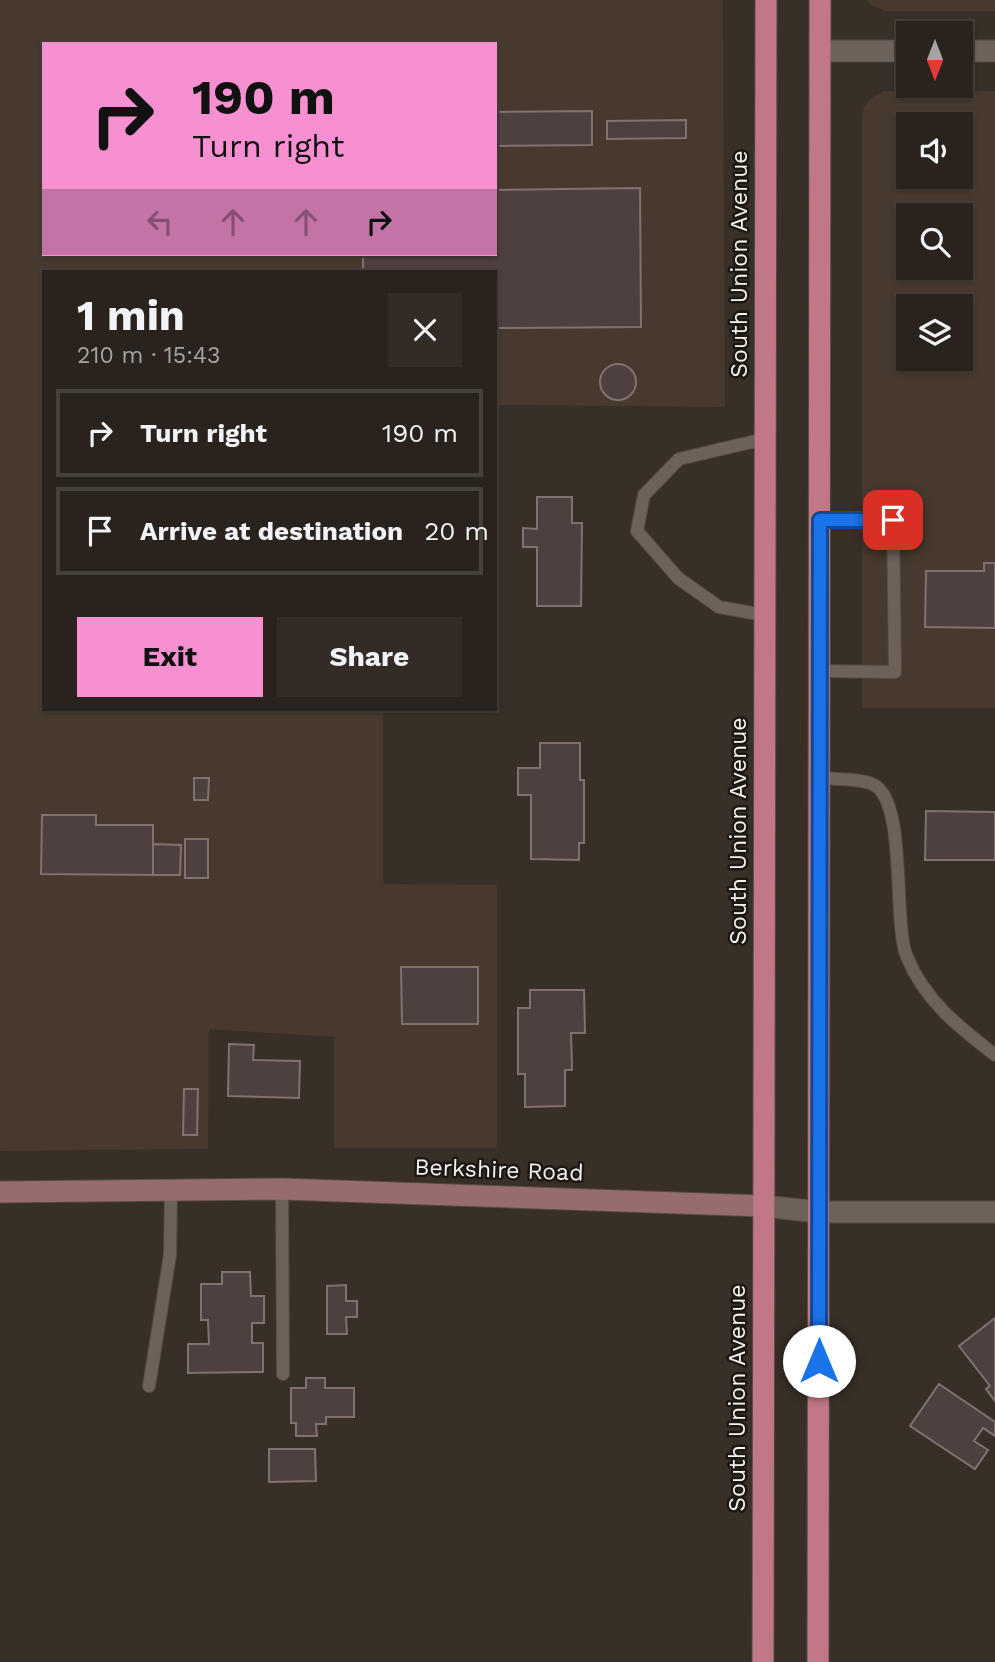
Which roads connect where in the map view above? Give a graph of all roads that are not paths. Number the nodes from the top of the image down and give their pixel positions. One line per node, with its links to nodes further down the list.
1 (766, 0): 7 (main road, South Union Avenue)
2 (820, 0): 3 (main road)
3 (820, 51): 4 (street); 8 (main road)
4 (896, 51)
5 (973, 51): 6 (street)
6 (995, 51)
7 (765, 439): 9 (main road, South Union Avenue); 9 (lane)
8 (820, 520): 10 (main road); 10 (lane)
9 (765, 615): 16 (main road, South Union Avenue)
10 (820, 671): 11 (main road)
11 (819, 778): 12 (lane); 17 (main road)
12 (995, 1055)
13 (282, 1189): 14 (street, Berkshire Road); 16 (street, Berkshire Road); 19 (lane)
14 (171, 1190): 15 (street, Berkshire Road); 20 (lane)
15 (0, 1192)
16 (763, 1206): 17 (street, Berkshire Road); 21 (main road, South Union Avenue)
17 (819, 1212): 18 (street, Berkshire Road); 22 (main road)
18 (995, 1212)
19 (283, 1374)
20 (149, 1386)
21 (763, 1662)
22 (818, 1662)

